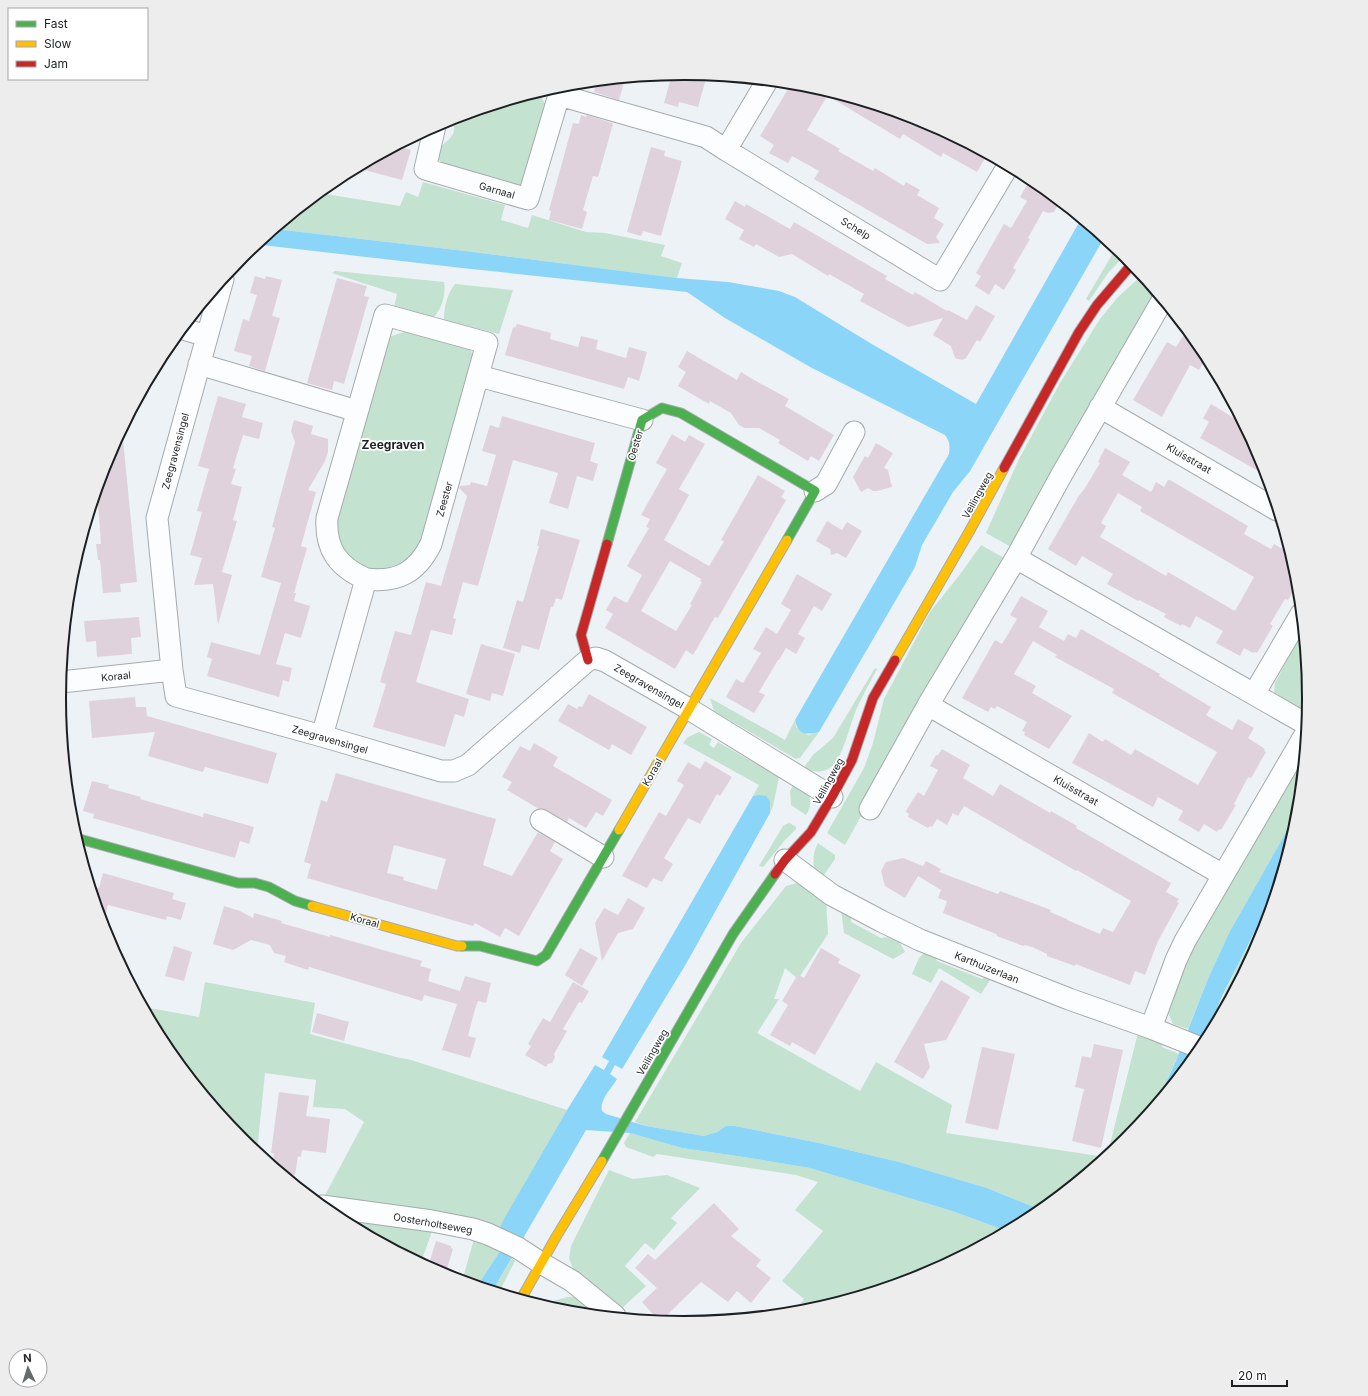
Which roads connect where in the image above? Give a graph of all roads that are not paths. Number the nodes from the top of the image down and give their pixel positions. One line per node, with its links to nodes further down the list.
1 (765, 85): 5 (street)
2 (566, 92): 5 (street, Garnaal)
3 (560, 93): 4 (street, Garnaal)
4 (432, 134)
5 (726, 150): 6 (street, Schelp)
6 (1005, 171)
7 (1128, 269): 32 (street, Veilingweg)
8 (220, 290): 11 (street, Zeegravensingel)
9 (1160, 305): 14 (street)
10 (188, 330): 11 (street)
11 (207, 336): 12 (street, Zeegravensingel)
12 (199, 364): 15 (street); 24 (street, Zeegravensingel)
13 (479, 376): 15 (street, Zeester); 16 (street); 21 (street, Zeester)
14 (1100, 407): 19 (street, Kluisstraat); 20 (street)
15 (357, 411): 21 (street, Zeester)
16 (642, 420): 18 (street, Oester); 23 (street, Oester)
17 (854, 432): 18 (street)
18 (815, 490): 28 (street)
19 (1271, 507)
20 (1016, 558): 26 (street); 27 (street)
21 (366, 579): 30 (street)
22 (1297, 620): 26 (street)
23 (588, 660): 28 (street, Zeegravensingel); 30 (street, Zeegravensingel)
24 (172, 670): 25 (street, Koraal); 30 (street, Zeegravensingel)
25 (66, 681)
26 (1254, 694): 29 (street)
27 (928, 705): 33 (street); 38 (street, Kluisstraat)
28 (688, 709): 32 (street, Zeegravensingel); 36 (street, Koraal)
29 (1301, 721)
30 (322, 736)
31 (1301, 742): 38 (street)
32 (832, 797): 37 (street, Veilingweg)
33 (870, 809)
34 (541, 820): 36 (street)
35 (83, 840): 36 (street, Koraal)
36 (603, 856)
37 (785, 860): 39 (street, Karthuizerlaan); 42 (street, Veilingweg)
38 (1223, 875): 39 (street)
39 (1159, 1031): 40 (street, Karthuizerlaan)
40 (1195, 1045)
41 (335, 1208): 42 (street, Oosterholtseweg)
42 (541, 1263): 43 (street, Veilingweg); 44 (street, Oosterholtseweg)
43 (524, 1295)
44 (610, 1312)

